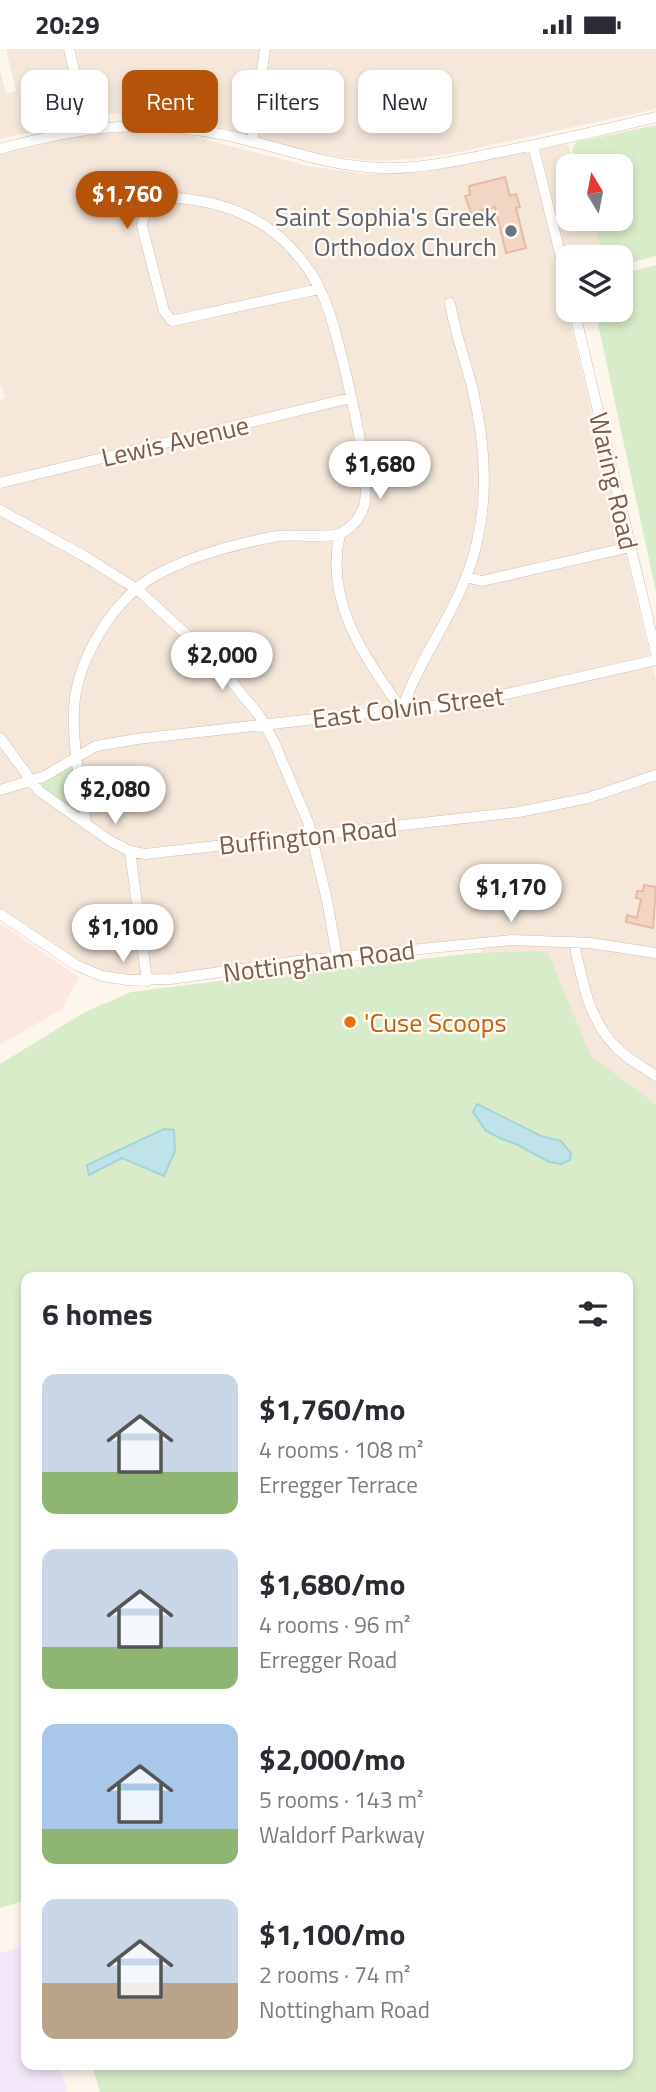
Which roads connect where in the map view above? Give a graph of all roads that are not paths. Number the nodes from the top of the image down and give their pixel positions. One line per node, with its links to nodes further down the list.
1 (69, 49): 3 (street)
2 (265, 49): 7 (street)
3 (74, 70)
4 (656, 117): 8 (street)
5 (108, 127): 7 (street)
6 (62, 133): 9 (street)
7 (252, 142): 8 (street)
8 (533, 145): 10 (street)
9 (0, 149)
10 (558, 245)
11 (319, 289): 11 (street); 14 (street)
12 (450, 303): 19 (street)
13 (577, 322): 18 (street, Waring Road)
14 (350, 398): 15 (street, Lewis Avenue); 17 (street)
15 (0, 483)
16 (0, 510): 20 (street)
17 (340, 534): 20 (street); 23 (street)
18 (630, 547): 19 (street); 21 (street, Waring Road)
19 (467, 577): 23 (street)
20 (138, 590): 24 (street); 26 (street)
21 (656, 653)
22 (656, 660): 23 (street, East Colvin Street)
23 (402, 710): 24 (street, East Colvin Street)
24 (265, 724): 26 (street, East Colvin Street); 31 (street)
25 (0, 738): 28 (street)
26 (78, 755): 28 (street, East Colvin Street); 30 (street)
27 (656, 775): 31 (street, Buffington Road)
28 (30, 782): 29 (street, East Colvin Street); 30 (street)
29 (0, 790)
30 (86, 823): 32 (street)
31 (312, 836): 32 (street, Buffington Road); 36 (street)
32 (130, 852): 37 (street)
33 (0, 914): 37 (street, Nottingham Road)
34 (574, 942): 35 (street, Nottingham Road); 36 (street, Nottingham Road); 38 (street)
35 (656, 953)
36 (337, 957): 37 (street, Nottingham Road)
37 (147, 981)
38 (656, 1076)

